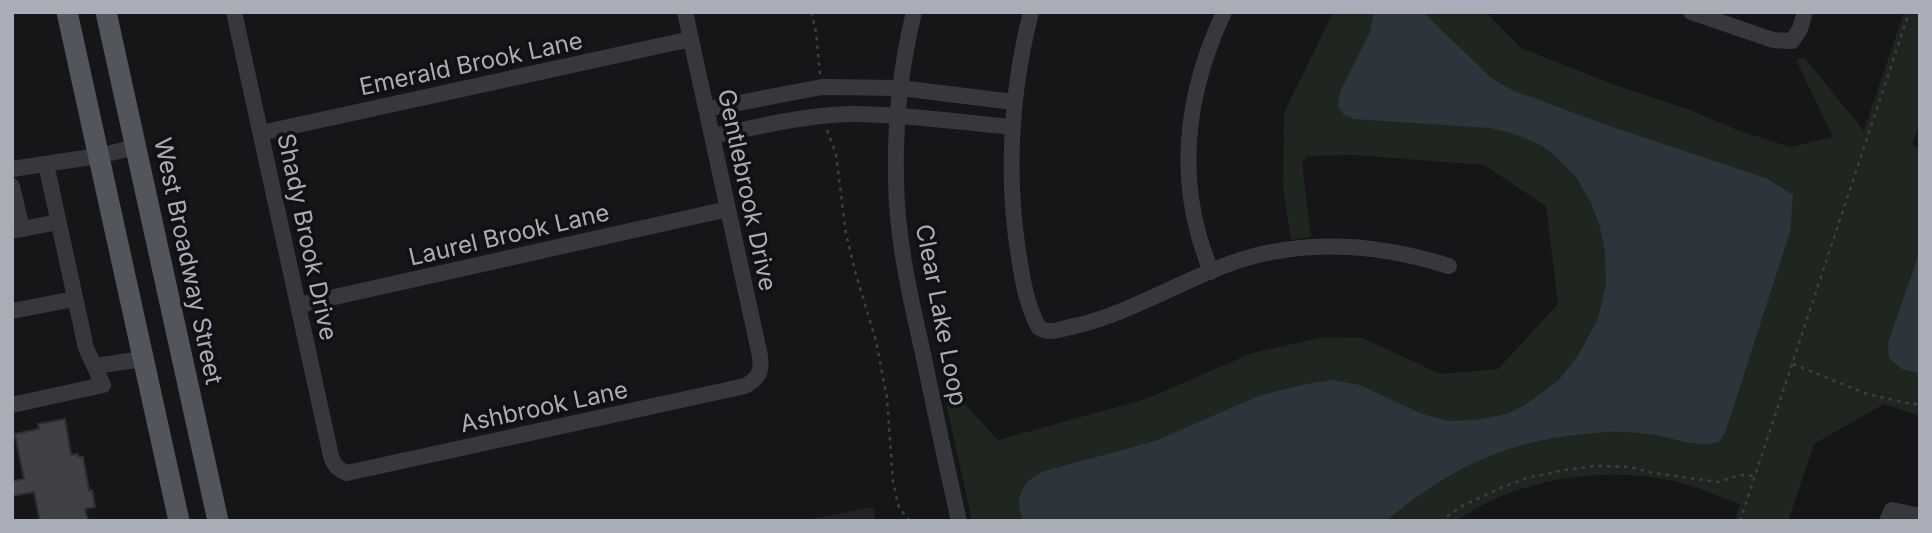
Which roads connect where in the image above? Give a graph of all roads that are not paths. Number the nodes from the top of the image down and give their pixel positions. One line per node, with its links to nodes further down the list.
1 (66, 12): 19 (main road)
2 (106, 12): 18 (main road, West Broadway Street)
3 (234, 12): 16 (street, Shady Brook Drive)
4 (685, 12): 10 (street, Gentlebrook Drive)
5 (914, 12): 11 (street, Clear Lake Loop)
6 (1031, 12): 12 (street)
7 (1224, 12): 27 (street)
8 (1690, 12): 9 (street)
9 (1805, 12)
10 (691, 39): 13 (street, Gentlebrook Drive); 16 (street, Emerald Brook Lane)
11 (900, 88): 12 (street); 13 (street); 14 (street, Clear Lake Loop)
12 (1014, 102): 15 (street)
13 (707, 109): 17 (street, Gentlebrook Drive)
14 (899, 116): 15 (street); 17 (street); 40 (street, Clear Lake Loop)
15 (1012, 127): 27 (street)
16 (261, 134): 29 (street, Shady Brook Drive)
17 (713, 136): 23 (street, Gentlebrook Drive)
18 (136, 148): 19 (street); 39 (main road, West Broadway Street)
19 (98, 156): 20 (street); 31 (main road)
20 (46, 164): 21 (street); 24 (street)
21 (12, 169)
22 (12, 186): 25 (street)
23 (728, 209): 29 (street, Laurel Brook Lane); 33 (street, Gentlebrook Drive)
24 (58, 222): 25 (street); 28 (street)
25 (17, 230)
26 (1449, 266): 27 (street)
27 (1211, 272)
28 (74, 299): 30 (street); 32 (street)
29 (299, 305): 35 (street, Shady Brook Drive)
30 (12, 311)
31 (143, 359): 32 (street); 38 (main road)
32 (95, 366): 34 (street)
33 (758, 377): 35 (street, Ashbrook Lane)
34 (12, 405)
35 (338, 469)
36 (1890, 515): 37 (street)
37 (1920, 516)
38 (179, 521)
39 (218, 521)
40 (959, 521)

